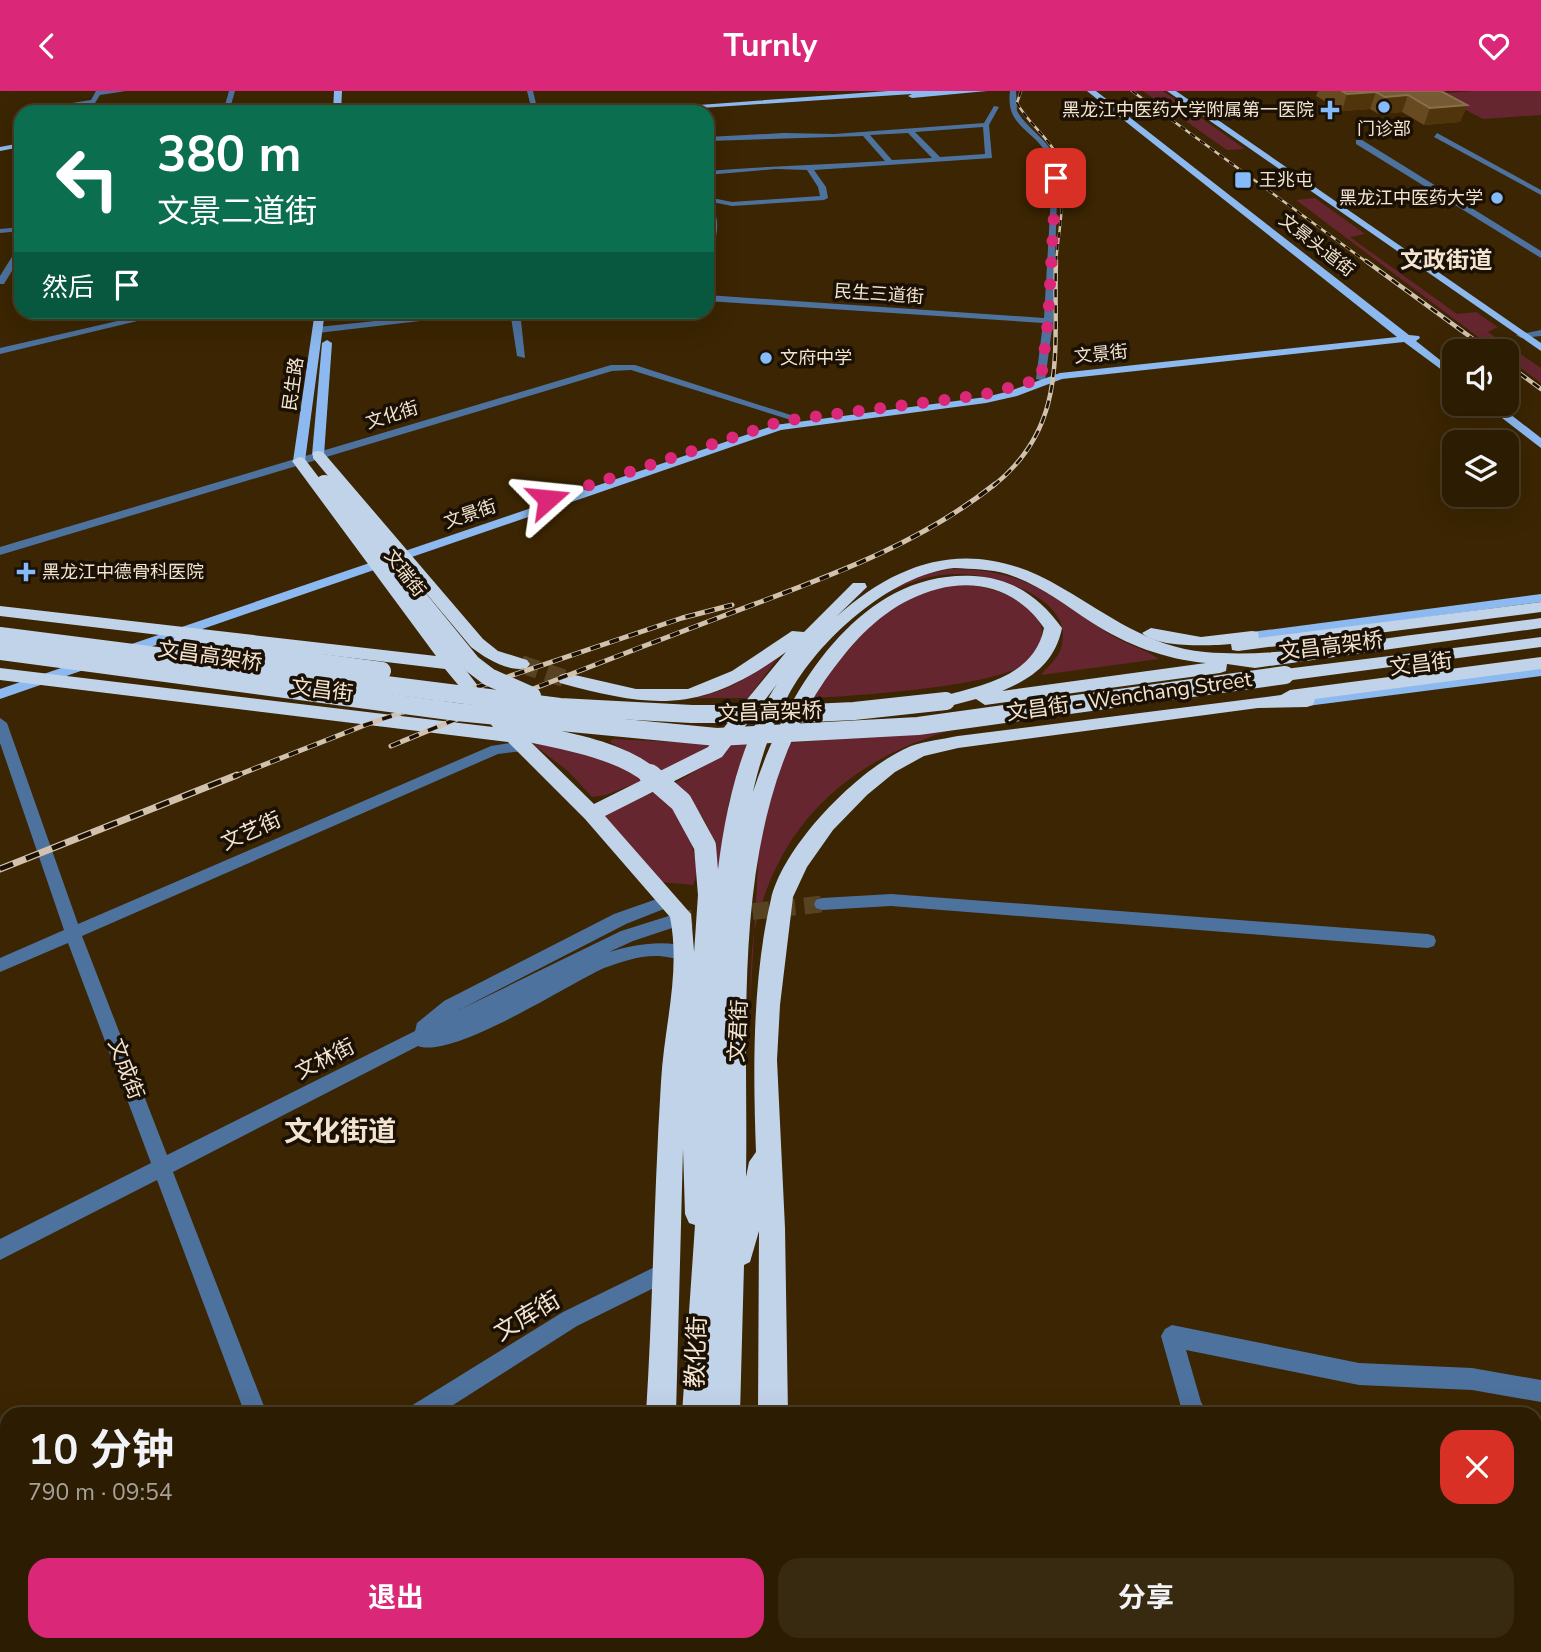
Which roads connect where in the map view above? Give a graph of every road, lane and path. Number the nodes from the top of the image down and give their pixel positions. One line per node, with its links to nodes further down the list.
1 (123, 91): 11 (street)
2 (852, 91): 12 (main road)
3 (921, 91): 13 (main road)
4 (953, 91): 13 (main road)
5 (984, 91): 13 (main road)
6 (1013, 91): 44 (street)
7 (1091, 91): 47 (main road, 文景头道街)
8 (1101, 91): 47 (main road, 文景头道街)
9 (1171, 91): 46 (main road)
10 (1182, 91): 45 (main road)
11 (99, 92): 14 (street)
12 (826, 94): 13 (main road); 15 (main road); 16 (main road); 17 (main road); 18 (main road)
13 (887, 94)
14 (73, 105)
15 (636, 105)
16 (662, 105)
17 (692, 105)
18 (714, 107)
19 (996, 107): 20 (street)
20 (986, 125): 21 (street); 26 (street)
21 (910, 131): 22 (street); 26 (street)
22 (866, 135): 24 (street); 27 (street)
23 (1437, 135): 30 (street)
24 (714, 139)
25 (1359, 142): 35 (street)
26 (938, 159): 27 (street)
27 (890, 162): 28 (street)
28 (810, 168): 29 (street); 32 (street)
29 (714, 172)
30 (1541, 193)
31 (714, 200): 32 (street)
32 (732, 204): 33 (street)
33 (715, 228): 34 (street)
34 (714, 231)
35 (1541, 255)
36 (14, 261): 37 (street)
37 (1, 282)
38 (714, 299): 44 (street, 民生三道街)
39 (714, 304): 44 (street, 民生三道街)
40 (139, 319): 49 (street)
41 (344, 319): 43 (street)
42 (516, 319): 50 (street)
43 (324, 320): 59 (main road, 民生路); 60 (main road, 民生路)
44 (1046, 326): 53 (street)
45 (1540, 334): 46 (street)
46 (1521, 335): 48 (main road)
47 (1408, 336): 51 (main road, 文景头道街); 52 (main road, 文景头道街); 53 (main road, 文景街); 62 (main road, 文景街)
48 (1541, 348)
49 (0, 351)
50 (522, 356)
51 (1442, 359)
52 (1442, 366)
53 (1041, 379): 56 (main road, 文景街)
54 (1519, 415): 57 (main road)
55 (1505, 416): 58 (main road)
56 (795, 418): 59 (street, 文化街); 62 (main road, 文景街)
57 (1541, 432)
58 (1541, 444)
59 (318, 455): 60 (street, 文化街); 62 (highway, 文瑞街); 92 (highway, bridge)
60 (299, 461): 61 (street, 文化街); 63 (highway, 文瑞街)
61 (0, 551)
62 (401, 552): 63 (main road, 文景街); 80 (highway, 文瑞街)
63 (372, 562): 70 (main road, 文景街); 71 (main road, 文景街); 79 (highway, 文瑞街)
64 (1541, 598): 73 (main road)
65 (836, 607): 73 (highway); 84 (highway); 96 (highway)
66 (1541, 607): 73 (highway)
67 (0, 611): 70 (highway, 文昌街)
68 (0, 621): 91 (highway, bridge)
69 (1541, 623): 76 (highway, 文昌高架桥)
70 (159, 629): 71 (highway, 文昌街); 83 (main road, 文景街)
71 (181, 632): 79 (highway, 文昌街); 85 (main road, 文景街)
72 (0, 636): 91 (highway, 文昌高架桥, bridge)
73 (1251, 641)
74 (1541, 642): 91 (highway, 文昌高架桥, bridge)
75 (0, 651): 87 (highway, 文昌高架桥, bridge)
76 (1270, 660): 90 (highway, 文昌高架桥); 109 (highway)
77 (1541, 663): 89 (highway, 文昌街 - Wenchang Street)
78 (0, 664): 87 (highway, bridge)
79 (452, 664): 94 (highway, 文瑞街)
80 (521, 664)
81 (1541, 671): 89 (main road, 文昌街)
82 (0, 674): 83 (highway, 文昌街)
83 (21, 677): 85 (highway, 文昌街); 86 (main road, 文景街)
84 (566, 679)
85 (41, 680): 88 (main road, 文景街); 94 (highway, 文昌街)
86 (0, 684)
87 (272, 687): 91 (highway, 文昌高架桥, bridge)
88 (0, 694)
89 (1304, 698): 95 (highway, 文昌街 - Wenchang Street)
90 (946, 701): 92 (highway, 文昌高架桥, bridge); 109 (highway)
91 (455, 703): 92 (highway, 文昌高架桥, bridge); 105 (highway, bridge)
92 (560, 707)
93 (0, 723): 99 (street, 文成街)
94 (518, 741): 96 (highway); 99 (street, 文艺街)
95 (958, 742): 104 (highway, 文君街)
96 (592, 814): 98 (highway)
97 (822, 904): 100 (street)
98 (672, 911): 101 (highway); 103 (street, 文林街)
99 (73, 933): 102 (street, 文艺街); 106 (street, 文成街)
100 (1428, 941)
101 (686, 953): 103 (street); 108 (highway)
102 (0, 965)
103 (401, 1046): 106 (street, 文林街)
104 (767, 1140): 109 (highway); 117 (highway, 文君街)
105 (694, 1154): 109 (highway); 110 (highway)
106 (164, 1168): 107 (street, 文林街); 112 (street, 文成街)
107 (0, 1250)
108 (667, 1271): 110 (highway); 113 (street, 文库街)
109 (717, 1293): 115 (highway, 教化街); 116 (highway, 教化街)
110 (667, 1312): 114 (highway)
111 (1541, 1391): 118 (street)
112 (253, 1407)
113 (430, 1407)
114 (661, 1407)
115 (698, 1407)
116 (725, 1407)
117 (773, 1407)
118 (1192, 1407)

